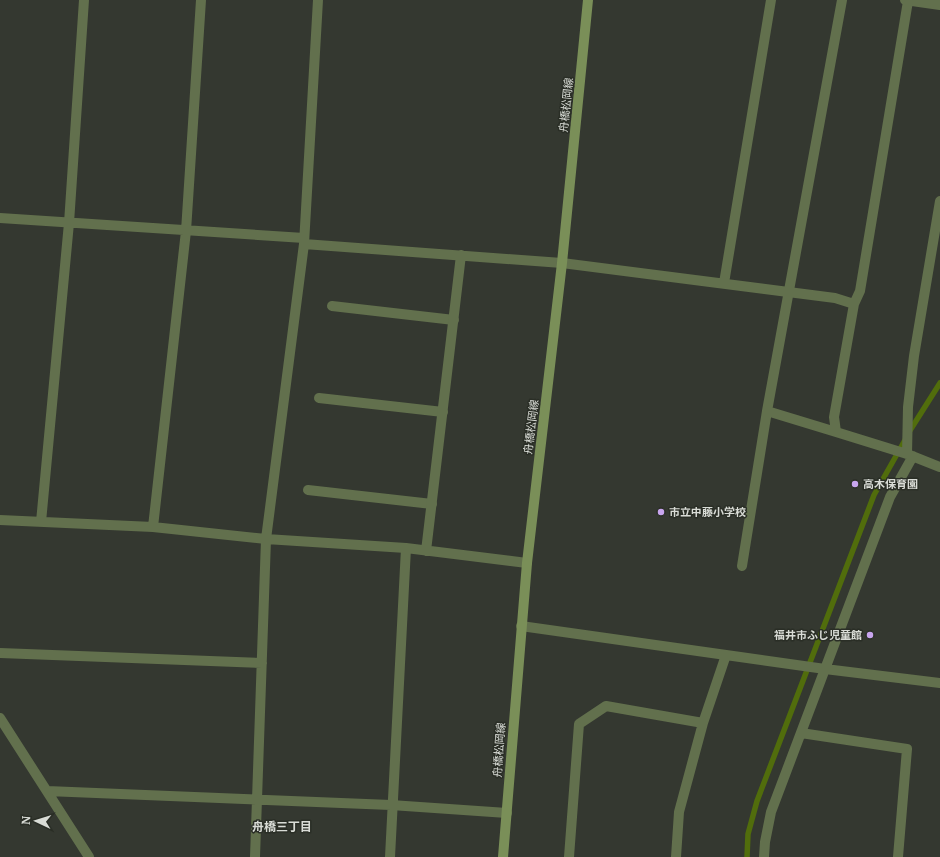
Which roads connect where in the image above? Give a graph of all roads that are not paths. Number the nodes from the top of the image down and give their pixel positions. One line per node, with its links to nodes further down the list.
1 (84, 0): 12 (street)
2 (201, 0): 13 (street)
3 (318, 0): 14 (street)
4 (588, 0): 16 (main road, 舟橋松岡線)
5 (771, 0): 17 (street)
6 (842, 0): 18 (street)
7 (905, 0): 8 (street)
8 (908, 0): 9 (street); 19 (street)
9 (940, 5)
10 (940, 201): 26 (street)
11 (0, 218): 12 (street)
12 (69, 223): 13 (street); 31 (street)
13 (186, 231): 14 (street); 32 (street)
14 (304, 241): 15 (street); 33 (street)
15 (461, 255): 16 (street); 21 (street)
16 (562, 262): 17 (street); 36 (main road, 舟橋松岡線)
17 (724, 283): 18 (street)
18 (789, 292): 19 (street); 23 (street)
19 (854, 304): 25 (street)
20 (332, 306): 21 (street)
21 (454, 320): 24 (street)
22 (319, 398): 24 (street)
23 (768, 411): 25 (street); 37 (street)
24 (443, 412): 29 (street)
25 (836, 432): 26 (street)
26 (910, 455): 27 (street); 42 (street)
27 (940, 467)
28 (308, 490): 29 (street)
29 (432, 504): 35 (street)
30 (0, 520): 31 (street)
31 (41, 522): 32 (street)
32 (153, 527): 33 (street)
33 (266, 539): 34 (street); 41 (street)
34 (406, 548): 35 (street); 49 (street)
35 (426, 550): 36 (street)
36 (527, 563): 38 (main road, 舟橋松岡線)
37 (742, 566)
38 (521, 626): 40 (street); 50 (main road, 舟橋松岡線)
39 (0, 653): 41 (street)
40 (726, 655): 42 (street); 45 (street)
41 (262, 663): 48 (street)
42 (825, 669): 43 (street); 46 (street)
43 (940, 683)
44 (0, 718): 47 (street)
45 (703, 722): 55 (street); 56 (street)
46 (800, 733): 57 (street); 58 (street)
47 (47, 791): 48 (street); 51 (street)
48 (258, 800): 49 (street); 52 (street)
49 (392, 805): 50 (street); 53 (street)
50 (506, 813): 54 (main road, 舟橋松岡線)
51 (89, 857)
52 (255, 857)
53 (390, 857)
54 (503, 857)
55 (569, 857)
56 (676, 857)
57 (764, 857)
58 (898, 857)

